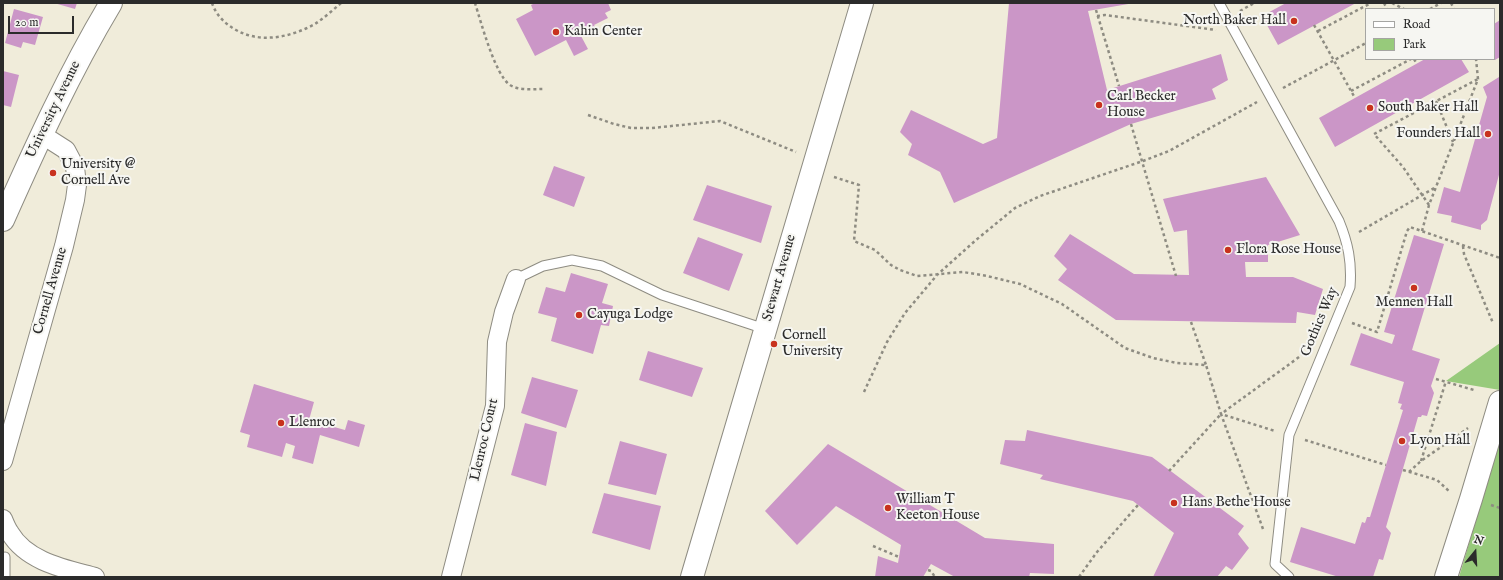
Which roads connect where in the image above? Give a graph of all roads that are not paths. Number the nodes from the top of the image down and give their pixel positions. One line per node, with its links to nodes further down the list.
1 (111, 3): 4 (street, University Avenue)
2 (862, 3): 7 (street, Stewart Avenue)
3 (1219, 3): 16 (lane, Gothics Way)
4 (41, 134): 5 (street, University Avenue); 9 (street, Cornell Avenue)
5 (3, 220)
6 (516, 279): 7 (lane); 14 (street, Llenroc Court)
7 (765, 329): 15 (street, Stewart Avenue)
8 (1500, 402): 17 (street)
9 (3, 461)
10 (3, 519): 13 (street)
11 (5, 558): 12 (lane)
12 (5, 577)
13 (95, 577)
14 (451, 577)
15 (692, 577)
16 (1289, 577)
17 (1446, 577)

